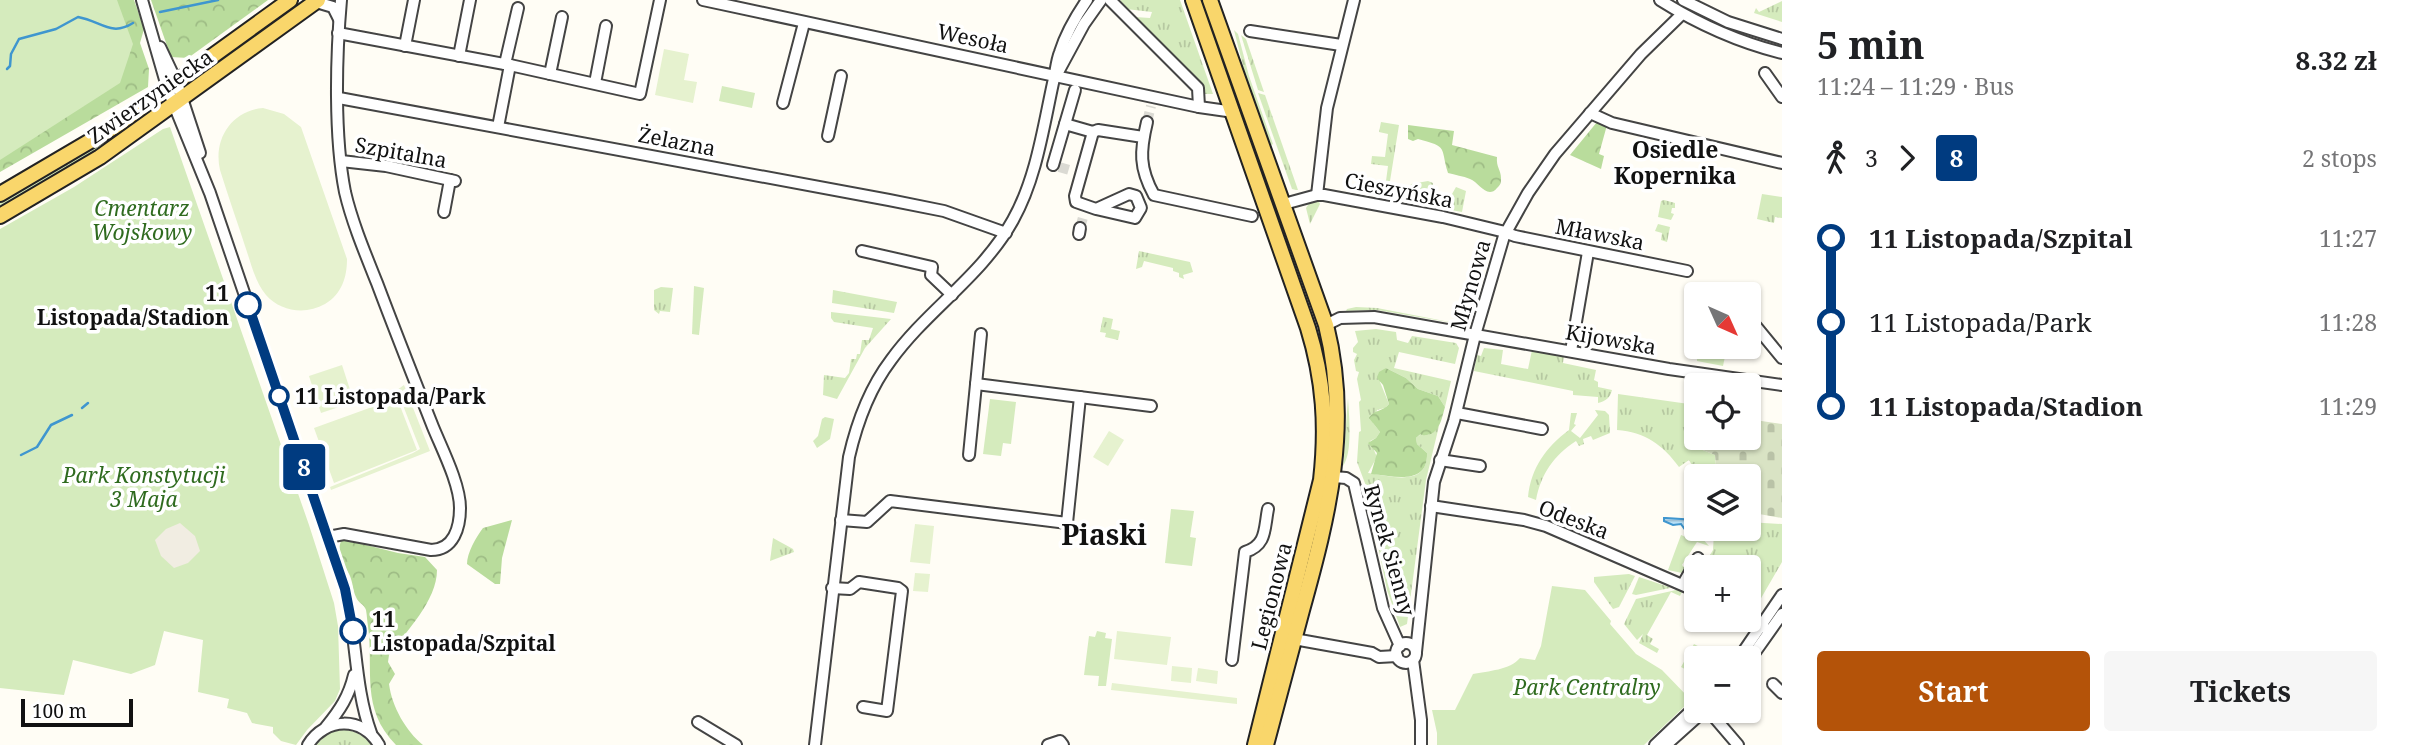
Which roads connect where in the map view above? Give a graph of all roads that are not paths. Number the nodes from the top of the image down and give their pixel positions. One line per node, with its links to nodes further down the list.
1 (142, 0): 35 (street); 42 (street)
2 (290, 0): 18 (main road, Zwierzyniecka)
3 (341, 0): 21 (street)
4 (414, 0): 31 (street)
5 (470, 0): 33 (street)
6 (660, 0): 41 (street)
7 (703, 0): 22 (street, Wesoła)
8 (1087, 0): 40 (street)
9 (1101, 0): 40 (street)
10 (1110, 0): 49 (street)
11 (1193, 0): 44 (main road, Legionowa)
12 (1210, 0): 64 (main road, Legionowa)
13 (1354, 0): 30 (street)
14 (1660, 0): 19 (street)
15 (317, 1): 21 (street); 24 (main road, Zwierzyniecka)
16 (1687, 1): 25 (street)
17 (518, 8): 34 (street)
18 (272, 13): 24 (main road); 36 (main road, Zwierzyniecka)
19 (1682, 14): 29 (street); 51 (street, Młynowa)
20 (562, 17): 38 (street)
21 (340, 19): 27 (street)
22 (804, 23): 40 (street, Wesoła); 48 (street)
23 (606, 26): 41 (street)
24 (280, 28): 47 (main road, Zwierzyniecka)
25 (1749, 29): 28 (street); 29 (street)
26 (1250, 30): 30 (street)
27 (338, 33): 31 (street); 46 (street)
28 (1782, 39)
29 (1743, 42): 32 (street)
30 (1341, 45): 62 (street)
31 (405, 46): 33 (street)
32 (1782, 53)
33 (459, 56): 34 (street)
34 (507, 65): 38 (street); 54 (street)
35 (171, 68): 36 (street); 42 (street)
36 (196, 69): 42 (main road, Zwierzyniecka)
37 (1765, 73): 45 (street)
38 (550, 74): 41 (street)
39 (841, 76): 56 (street)
40 (1055, 76): 49 (street, Wesoła); 59 (street)
41 (595, 83)
42 (172, 86): 47 (street); 61 (main road, Zwierzyniecka)
43 (1075, 90): 53 (street)
44 (1226, 91): 49 (street); 50 (main road, Legionowa)
45 (1782, 97)
46 (339, 98): 54 (street, Żelazna); 58 (street)
47 (178, 103): 68 (main road, Zwierzyniecka); 97 (street)
48 (783, 103)
49 (1203, 108): 50 (street, Wesoła)
50 (1234, 112): 63 (main road, Legionowa)
51 (1590, 113): 60 (street); 69 (street, Młynowa)
52 (1147, 122): 57 (street)
53 (1065, 124): 55 (street); 59 (street)
54 (498, 127): 70 (street, Żelazna)
55 (1093, 132): 57 (street); 65 (street)
56 (828, 136)
57 (1145, 140): 67 (street)
58 (341, 161): 66 (street, Szpitalna); 97 (street)
59 (1035, 162): 70 (street)
60 (1782, 163)
61 (0, 194)
62 (1317, 195): 64 (street, Cieszyńska); 69 (street, Cieszyńska)
63 (1265, 202): 64 (main road); 76 (main road, Legionowa)
64 (1284, 204): 75 (main road, Legionowa)
65 (1088, 210): 65 (street)
66 (444, 212)
67 (1252, 215)
68 (0, 216)
69 (1506, 232): 72 (street, Mławska); 79 (street, Młynowa)
70 (1006, 233): 74 (street)
71 (862, 251): 74 (street)
72 (1588, 251): 73 (street, Mławska); 80 (street)
73 (1687, 271)
74 (952, 295): 96 (street)
75 (1326, 325): 76 (street, Kijowska); 79 (street, Kijowska); 82 (main road, Legionowa)
76 (1308, 328): 83 (main road, Legionowa)
77 (1761, 332): 81 (street)
78 (981, 334): 84 (street)
79 (1475, 335): 80 (street, Kijowska); 88 (street, Młynowa)
80 (1570, 351): 85 (street, Kijowska)
81 (1782, 359)
82 (1336, 374): 83 (main road); 93 (main road, Legionowa)
83 (1321, 377): 98 (main road, Legionowa)
84 (976, 384): 86 (street); 90 (street)
85 (1782, 385)
86 (1080, 397): 87 (street); 96 (street)
87 (1152, 406)
88 (1457, 413): 89 (street); 91 (street, Młynowa)
89 (1542, 429)
90 (969, 455)
91 (1440, 460): 92 (street); 94 (street, Młynowa)
92 (1480, 466)
93 (1334, 477): 98 (main road, Legionowa); 108 (street, Rynek Sienny)
94 (1431, 506): 99 (street, Odeska); 108 (street, Młynowa)
95 (1268, 509): 109 (street)
96 (841, 520): 100 (street)
97 (328, 537): 110 (street)
98 (1307, 567): 105 (main road, Legionowa); 126 (main road, Legionowa)
99 (1683, 584)
100 (832, 588): 113 (street); 123 (street)
101 (1782, 595): 104 (street)
102 (1782, 614): 104 (street)
103 (1761, 626): 104 (street)
104 (1766, 629): 106 (street); 107 (street)
105 (1294, 639): 108 (street); 127 (main road, Legionowa)
106 (1750, 646)
107 (1757, 646)
108 (1405, 651): 128 (street)
109 (1232, 660)
110 (355, 668): 118 (street); 119 (street)
111 (1773, 684): 112 (street)
112 (1782, 693)
113 (863, 707)
114 (1684, 717): 129 (street)
115 (698, 722): 122 (street)
116 (1692, 723): 130 (street)
117 (1719, 723): 131 (street)
118 (326, 727): 119 (street); 120 (street)
119 (371, 733): 121 (street)
120 (308, 745)
121 (380, 745)
122 (736, 745)
123 (815, 745)
124 (1048, 745): 125 (street)
125 (1063, 745)
126 (1255, 745)
127 (1266, 745)
128 (1420, 745)
129 (1655, 745)
130 (1666, 745)
131 (1738, 745)

